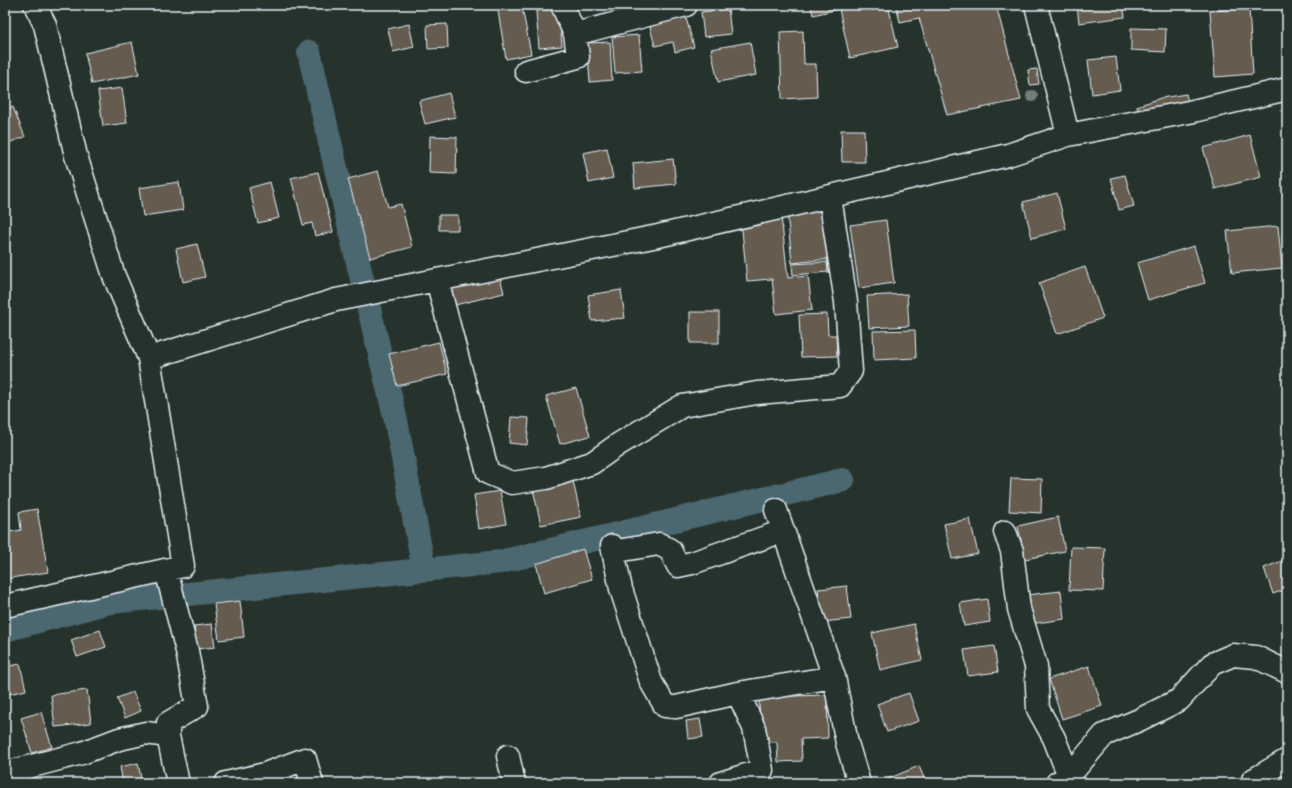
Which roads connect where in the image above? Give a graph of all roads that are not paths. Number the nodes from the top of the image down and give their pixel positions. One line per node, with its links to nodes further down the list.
1 (35, 5): 11 (street)
2 (562, 5): 5 (street)
3 (686, 5): 5 (street)
4 (1036, 5): 8 (street)
5 (574, 34): 6 (street)
6 (526, 71)
7 (1287, 89): 8 (street)
8 (1068, 135): 9 (street)
9 (830, 197): 10 (street); 10 (street)
10 (437, 280): 11 (street)
11 (149, 358): 15 (street)
12 (776, 510): 13 (street)
13 (783, 531): 18 (street); 19 (street)
14 (1005, 532): 24 (street)
15 (166, 570): 16 (street); 20 (street)
16 (5, 606)
17 (1287, 672): 24 (street)
18 (834, 677): 19 (street); 30 (street)
19 (738, 693): 29 (street)
20 (168, 736): 23 (street); 25 (street)
21 (508, 756): 28 (street)
22 (1287, 760): 31 (street)
23 (5, 774)
24 (1063, 780)
25 (178, 783)
26 (226, 783): 27 (street)
27 (312, 783)
28 (514, 783)
29 (721, 783)
30 (859, 783)
31 (1253, 783)

